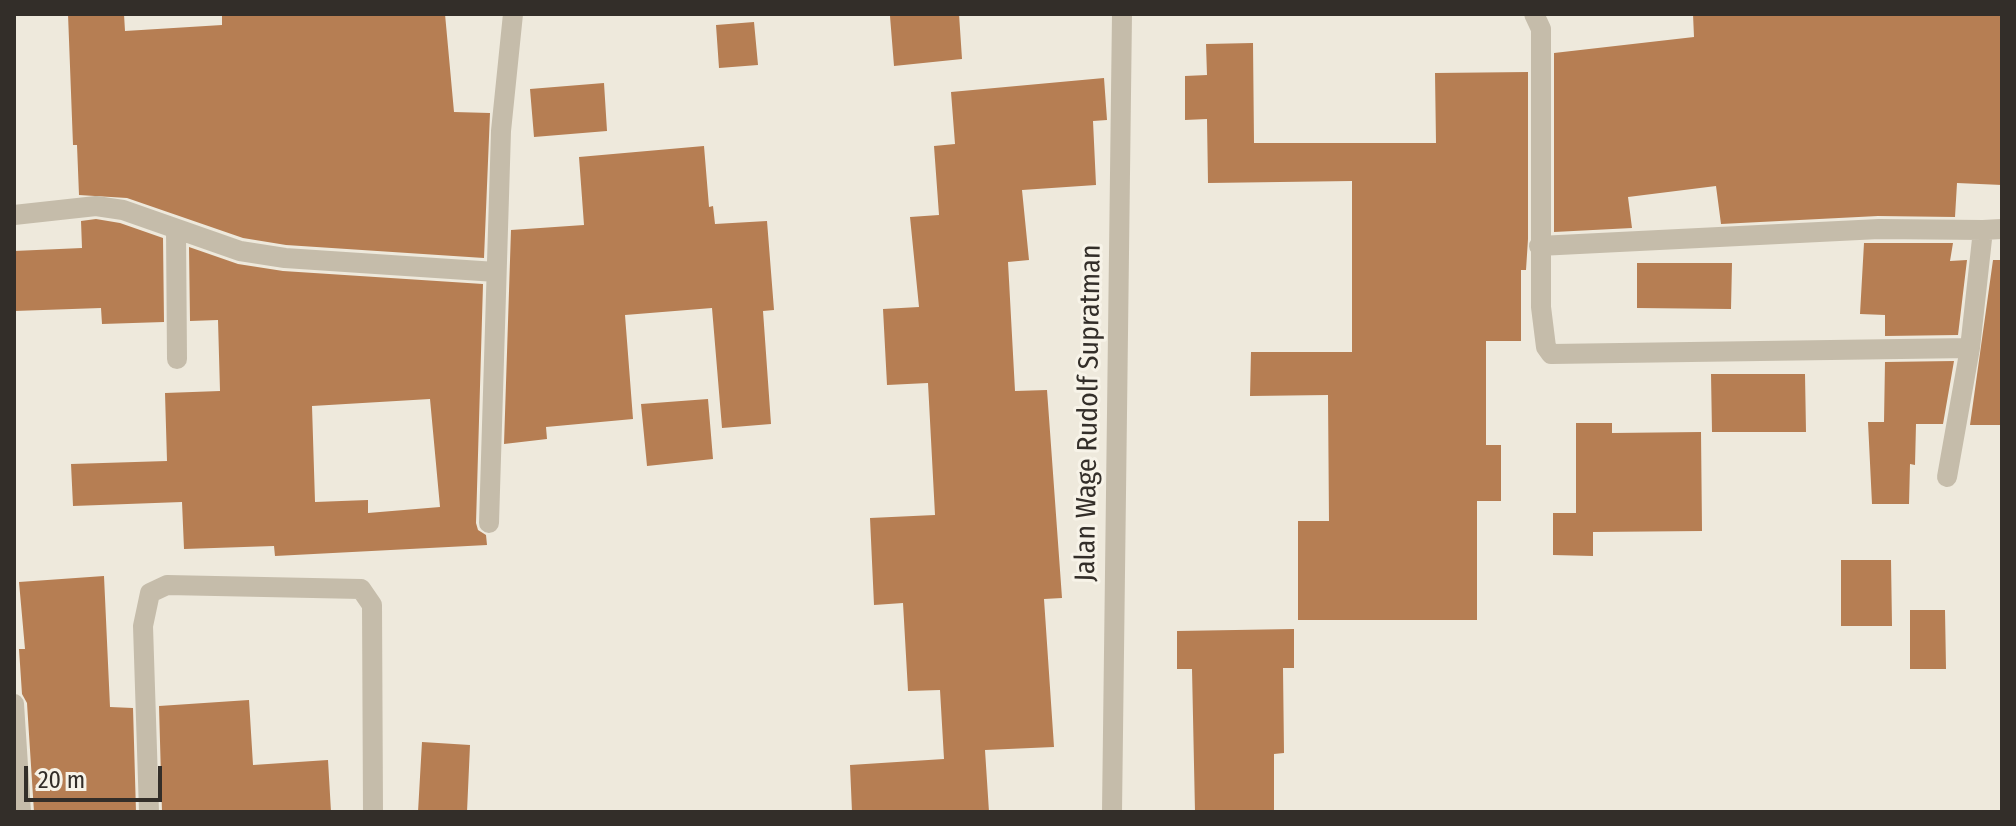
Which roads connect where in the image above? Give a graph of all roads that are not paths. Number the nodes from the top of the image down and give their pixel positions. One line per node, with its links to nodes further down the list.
1 (513, 14): 8 (street)
2 (1122, 14): 17 (street, Jalan Wage Rudolf Supratman)
3 (1534, 14): 7 (street)
4 (14, 215): 5 (street)
5 (176, 230): 8 (street); 10 (street)
6 (1992, 230): 7 (street); 9 (street)
7 (1539, 246): 9 (street)
8 (496, 272): 12 (street)
9 (1970, 348): 11 (street)
10 (177, 359)
11 (1947, 477)
12 (489, 523)
13 (14, 704): 14 (street)
14 (21, 812)
15 (149, 812): 16 (street)
16 (373, 812)
17 (1112, 812)

